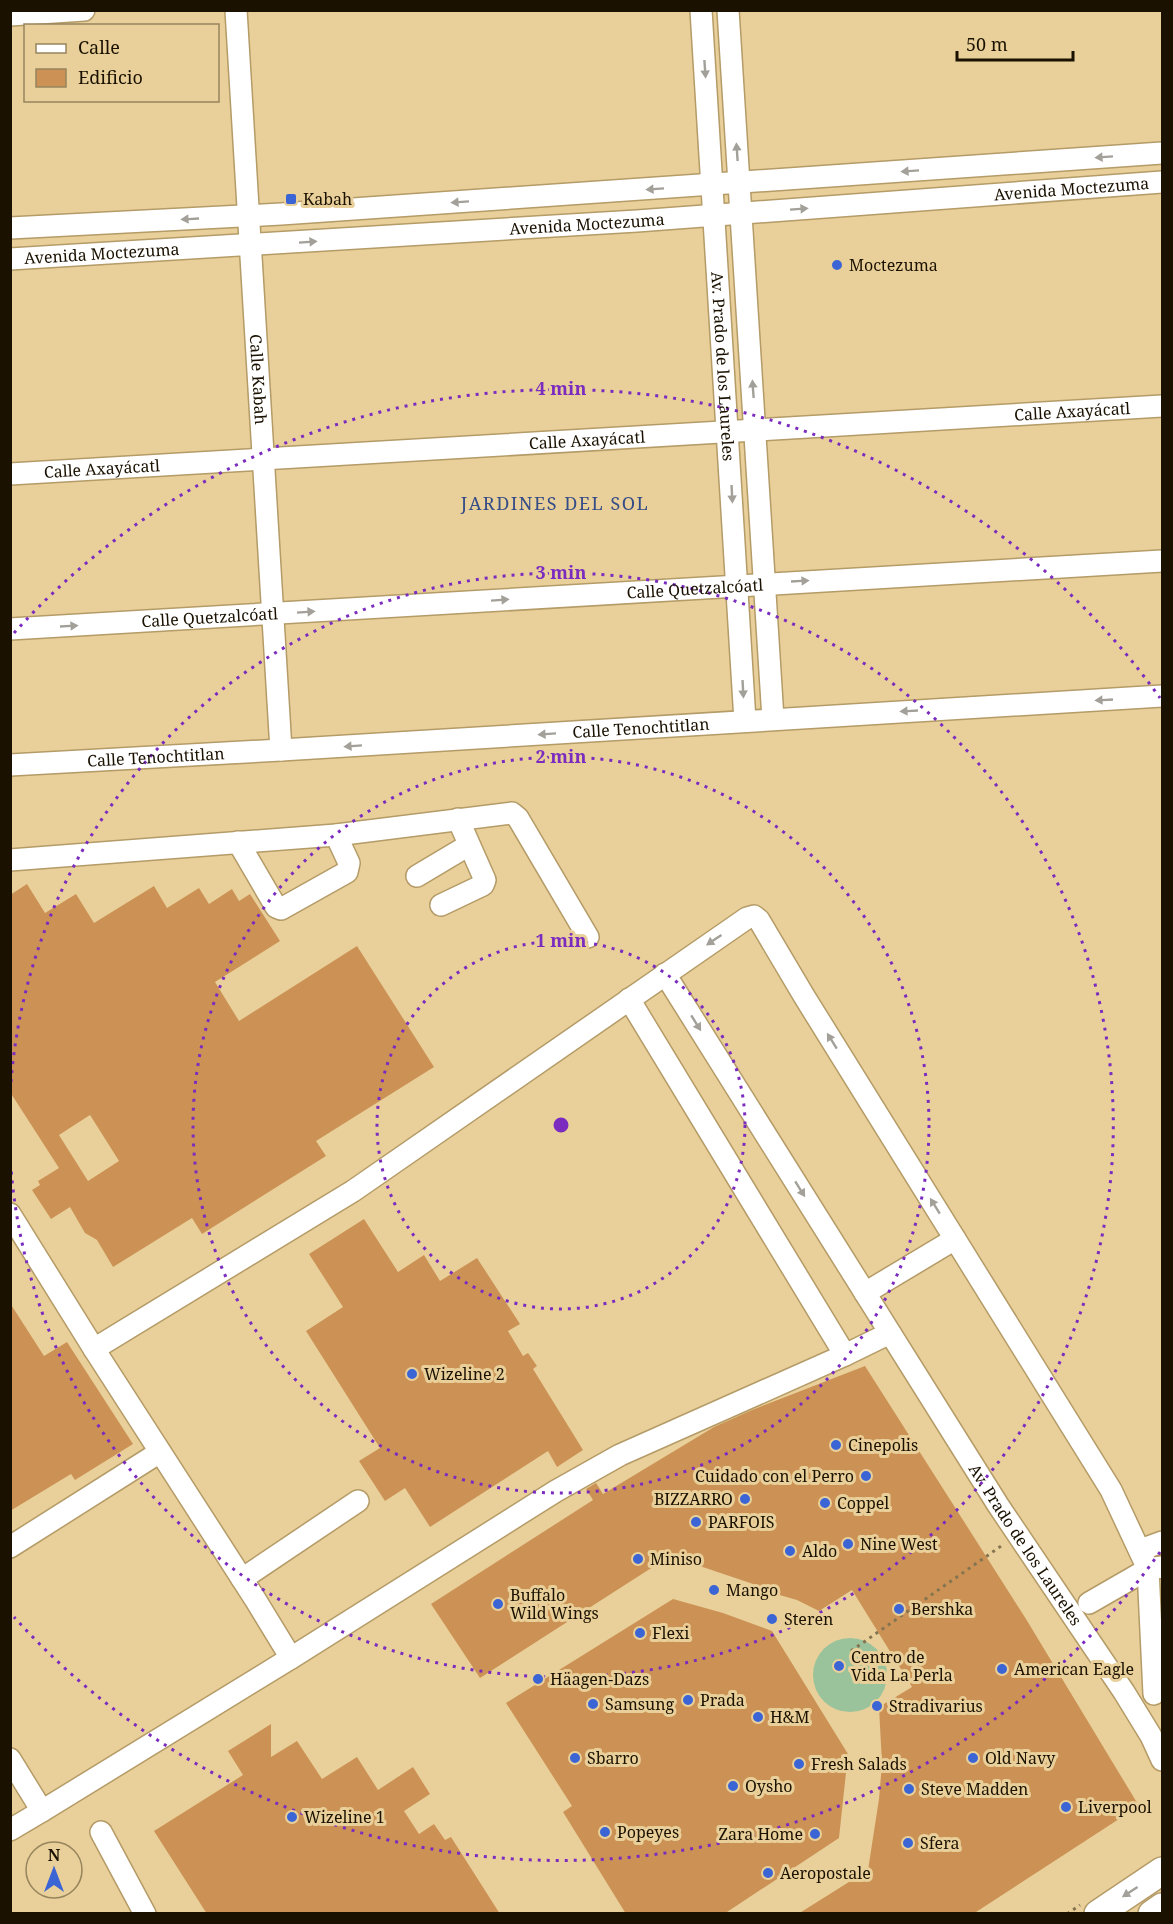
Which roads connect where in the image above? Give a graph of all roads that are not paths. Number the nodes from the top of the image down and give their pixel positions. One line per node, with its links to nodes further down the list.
1 (84, 10): 5 (street)
2 (236, 10): 11 (street, Calle Kabah)
3 (701, 10): 9 (street, Av. Prado de los Laureles, one-way to 9)
4 (728, 10): 8 (street, Av. Prado de los Laureles, one-way to 4)
5 (10, 15)
6 (1162, 153): 8 (street, Avenida Moctezuma, one-way to 8)
7 (1162, 182): 10 (street, Avenida Moctezuma, one-way to 7)
8 (739, 184): 9 (street, Avenida Moctezuma); 10 (street, Av. Prado de los Laureles)
9 (713, 185): 11 (street, Avenida Moctezuma, one-way to 11); 12 (street, Av. Prado de los Laureles)
10 (741, 214): 12 (street, Avenida Moctezuma); 17 (street, Av. Prado de los Laureles, one-way to 10)
11 (248, 216): 13 (street, Avenida Moctezuma, one-way to 13); 14 (street, Calle Kabah)
12 (715, 216): 14 (street, Avenida Moctezuma, one-way to 12); 18 (street, Av. Prado de los Laureles)
13 (10, 228)
14 (250, 245): 15 (street, Avenida Moctezuma); 19 (street, Calle Kabah)
15 (10, 259)
16 (1162, 405): 17 (street, Calle Axayácatl)
17 (755, 430): 18 (street, Calle Axayácatl); 22 (street, Av. Prado de los Laureles)
18 (728, 432): 19 (street, Calle Axayácatl); 23 (street, Av. Prado de los Laureles, one-way to 23)
19 (263, 458): 20 (street, Calle Axayácatl); 24 (street, Calle Kabah)
20 (10, 474)
21 (1162, 561): 22 (street, Calle Quetzalcóatl, one-way to 21)
22 (765, 583): 23 (street, Calle Quetzalcóatl); 27 (street, Av. Prado de los Laureles)
23 (737, 585): 24 (street, Calle Quetzalcóatl, one-way to 23); 28 (street, Av. Prado de los Laureles, one-way to 28)
24 (273, 614): 25 (street, Calle Quetzalcóatl, one-way to 24); 29 (street, Calle Kabah)
25 (10, 629)
26 (1162, 696): 27 (street, Calle Tenochtitlan, one-way to 27)
27 (773, 720): 28 (street, Calle Tenochtitlan)
28 (745, 721): 29 (street, Calle Tenochtitlan, one-way to 29)
29 (281, 750): 30 (street, Calle Tenochtitlan)
30 (10, 765)
31 (458, 819): 32 (street); 34 (street); 38 (street)
32 (336, 835): 33 (street); 33 (street)
33 (238, 842): 35 (street)
34 (469, 845): 36 (street); 37 (street)
35 (10, 860)
36 (417, 876)
37 (441, 905)
38 (588, 937)
39 (665, 974): 40 (street); 42 (street, one-way to 39); 43 (street, Av. Prado de los Laureles, one-way to 43)
40 (629, 999): 45 (street); 46 (street)
41 (10, 1214): 45 (street)
42 (955, 1239): 43 (street); 51 (street)
43 (865, 1293): 44 (street, Av. Prado de los Laureles)
44 (888, 1331): 46 (street); 57 (street, Av. Prado de los Laureles)
45 (94, 1349): 47 (street)
46 (845, 1355): 54 (street)
47 (160, 1452): 50 (street); 52 (street)
48 (358, 1500): 52 (street)
49 (1162, 1542): 51 (street)
50 (10, 1547)
51 (1150, 1562): 53 (street); 55 (street)
52 (242, 1579): 54 (street)
53 (1089, 1603)
54 (291, 1658): 58 (street)
55 (1154, 1694)
56 (10, 1759): 58 (street)
57 (1162, 1760)
58 (42, 1811): 59 (street)
59 (10, 1830)
60 (101, 1832): 63 (street)
61 (1162, 1871): 64 (main road, one-way to 64)
62 (1162, 1907): 65 (main road)
63 (145, 1914)
64 (1098, 1914)
65 (1152, 1914)

